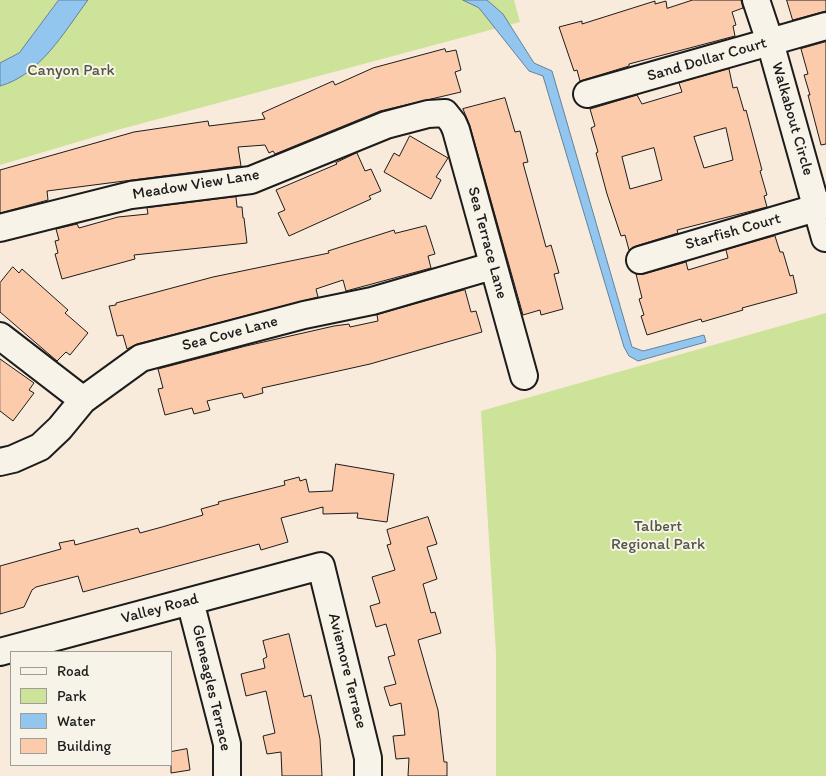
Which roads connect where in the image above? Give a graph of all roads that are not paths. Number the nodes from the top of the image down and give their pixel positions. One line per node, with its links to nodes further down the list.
1 (756, 0): 3 (street, Walkabout Circle)
2 (826, 26): 3 (street, Sand Dollar Court)
3 (770, 42): 4 (street, Sand Dollar Court); 6 (street, Walkabout Circle)
4 (587, 94)
5 (444, 113): 7 (street, Meadow View Lane); 10 (street, Sea Terrace Lane)
6 (822, 206): 8 (street, Walkabout Circle); 9 (street, Starfish Court)
7 (0, 228)
8 (825, 238)
9 (640, 260)
10 (492, 266): 12 (street, Sea Terrace Lane); 13 (street, Sea Cove Lane)
11 (0, 336): 13 (street)
12 (524, 376)
13 (83, 400): 14 (street, Sea Cove Lane)
14 (0, 462)
15 (321, 566): 16 (street, Valley Road); 19 (street, Aviemore Terrace)
16 (190, 601): 17 (street, Valley Road); 18 (street, Gleneagles Terrace)
17 (0, 652)
18 (227, 776)
19 (368, 776)

